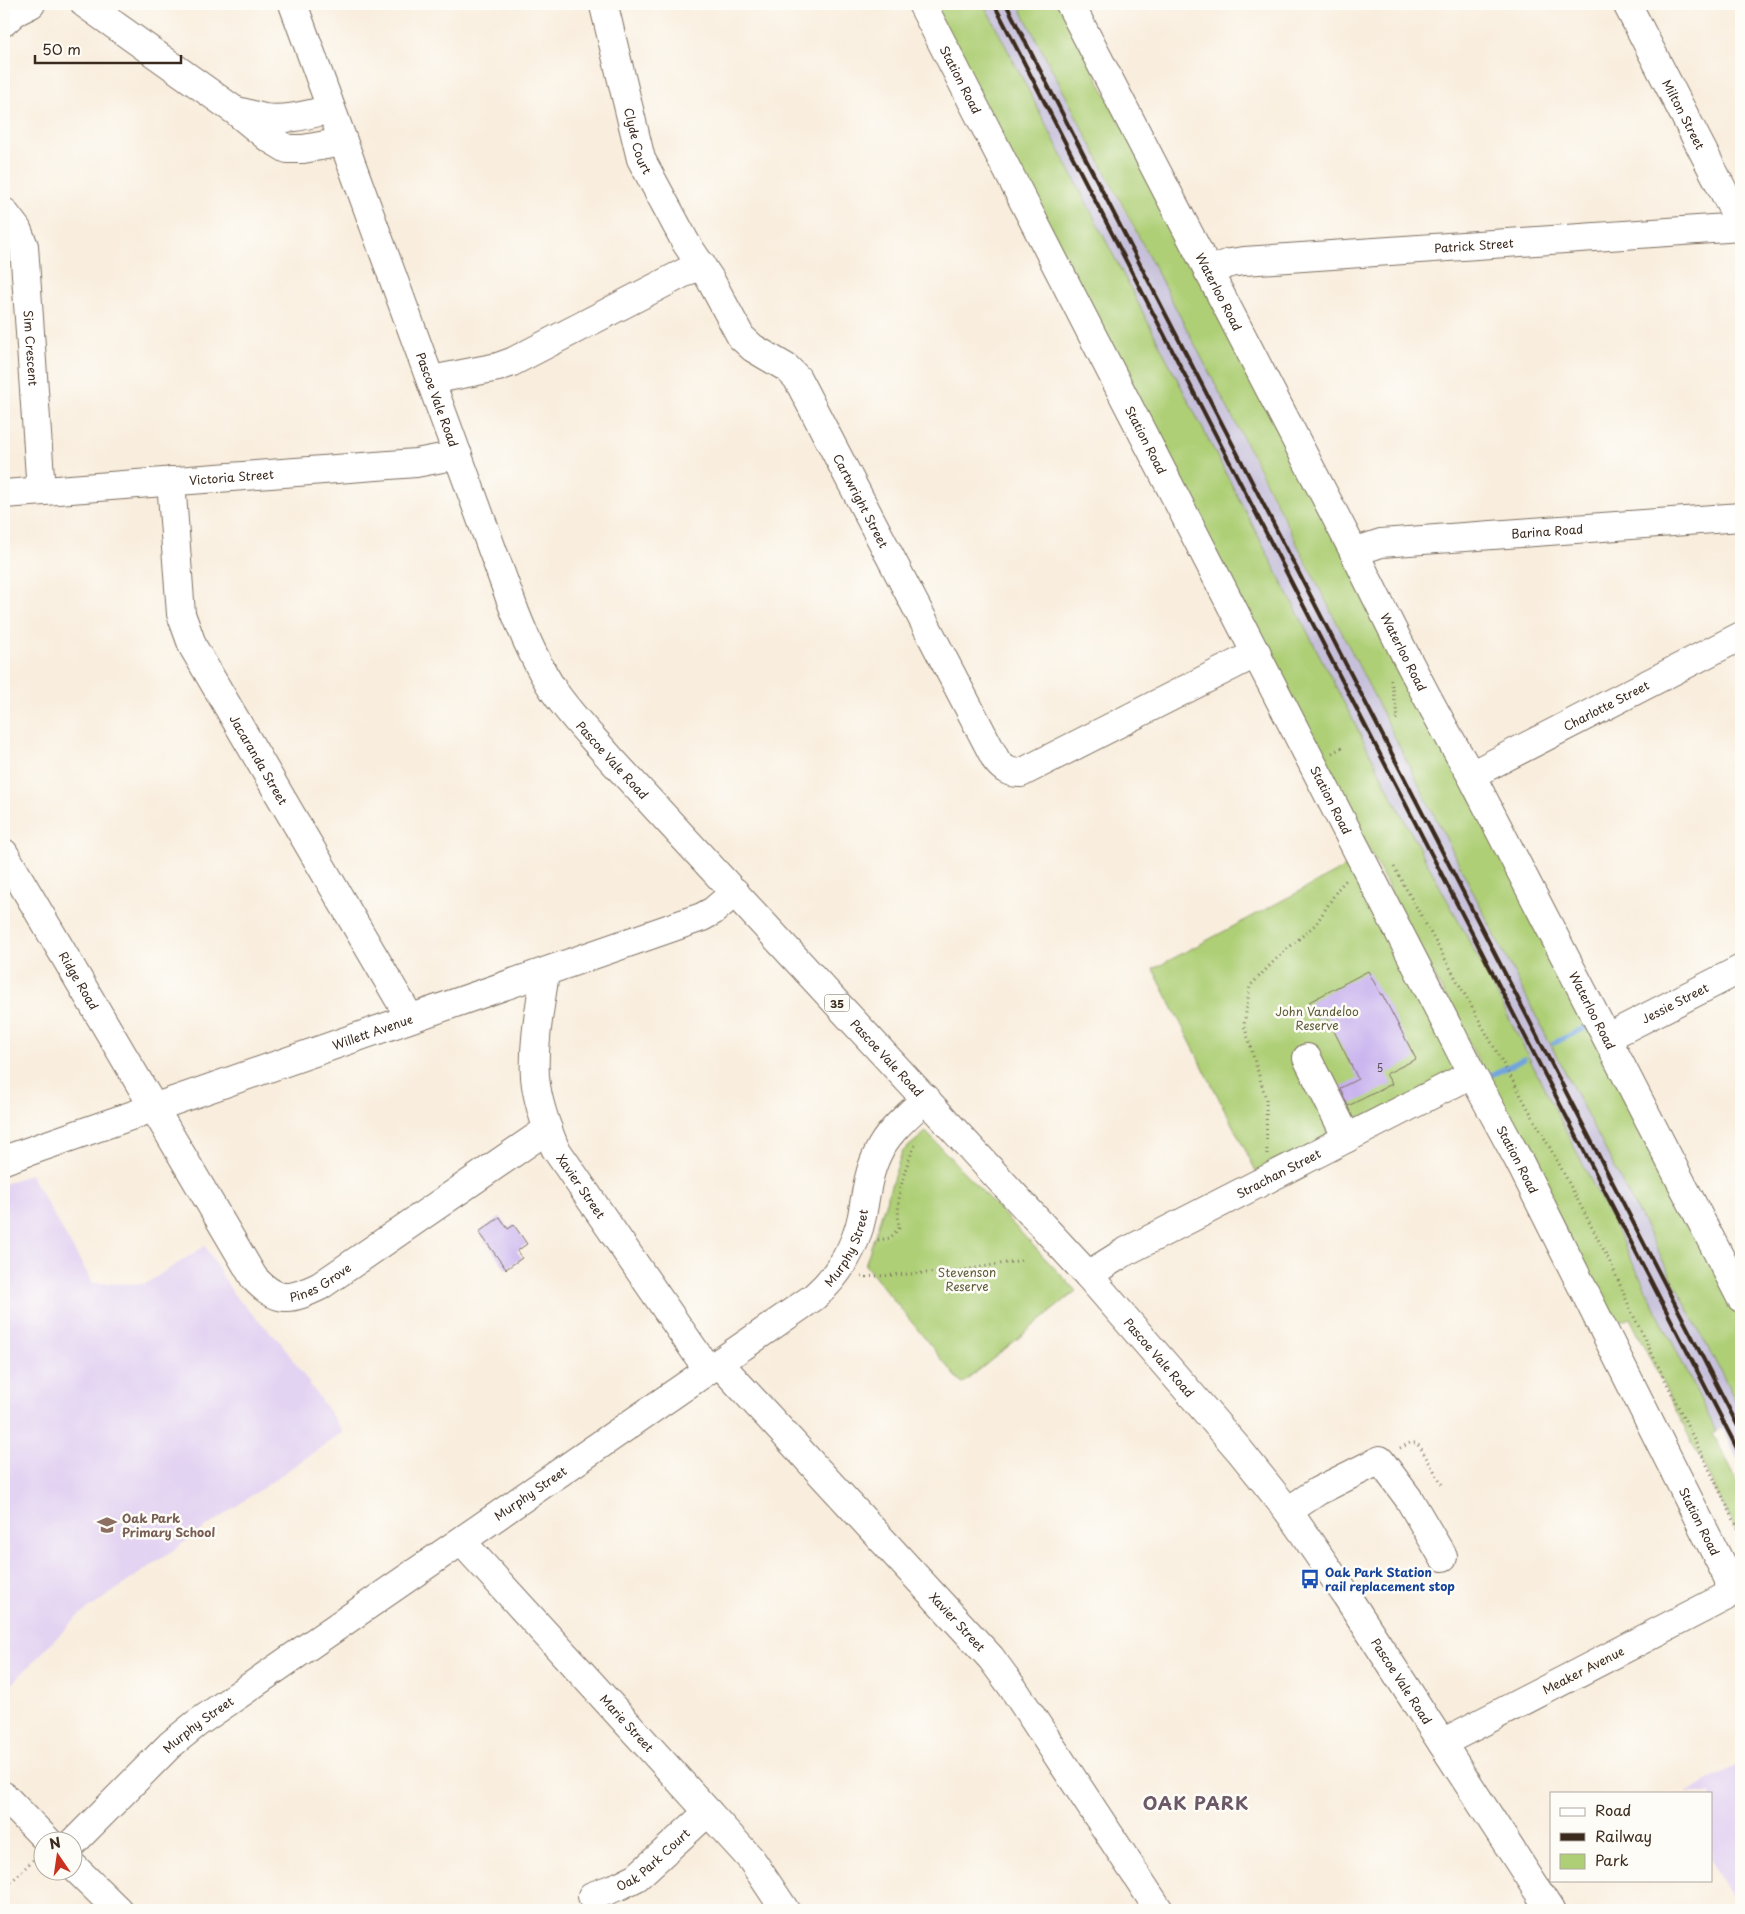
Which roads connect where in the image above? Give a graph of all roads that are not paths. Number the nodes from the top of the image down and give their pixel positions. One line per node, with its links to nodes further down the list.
1 (85, 4): 8 (street)
2 (293, 4): 7 (street, Pascoe Vale Road / 35)
3 (922, 4): 22 (street, Station Road)
4 (1070, 4): 13 (street, Waterloo Road)
5 (1627, 4): 11 (street, Milton Street)
6 (604, 6): 12 (street, Clyde Court)
7 (331, 109): 8 (street); 9 (street, Pascoe Vale Road / 35)
8 (234, 110): 9 (street)
9 (343, 142): 14 (street, Pascoe Vale Road / 35)
10 (4, 212): 17 (street, Sim Crescent)
11 (1741, 226): 13 (street, Patrick Street)
12 (701, 264): 14 (street); 22 (street, Cartwright Street)
13 (1208, 270): 20 (street, Waterloo Road)
14 (430, 380): 15 (street, Pascoe Vale Road / 35)
15 (458, 455): 16 (street, Victoria Street); 25 (street, Pascoe Vale Road / 35)
16 (171, 481): 17 (street, Victoria Street); 28 (street, Jacaranda Street)
17 (41, 491): 18 (street, Victoria Street)
18 (4, 494)
19 (1741, 517): 20 (street, Barina Road)
20 (1354, 552): 23 (street, Waterloo Road)
21 (1741, 636): 23 (street, Charlotte Street)
22 (1257, 653): 31 (street, Station Road)
23 (1471, 775): 29 (street, Waterloo Road)
24 (4, 853): 33 (street, Ridge Road)
25 (735, 892): 27 (street, Willett Avenue); 32 (street, Pascoe Vale Road / 35)
26 (1741, 969): 29 (street, Jessie Street)
27 (545, 973): 28 (street, Willett Avenue); 34 (street, Xavier Street)
28 (410, 1018): 33 (street, Willett Avenue)
29 (1608, 1037): 38 (street, Waterloo Road)
30 (1307, 1058): 35 (street)
31 (1472, 1074): 35 (street, Strachan Street); 43 (street, Station Road)
32 (926, 1098): 37 (street, Pascoe Vale Road / 35); 39 (street, Murphy Street)
33 (154, 1108): 34 (street, Pines Grove); 36 (street, Willett Avenue)
34 (548, 1129): 39 (street, Xavier Street)
35 (1347, 1138): 37 (street, Strachan Street)
36 (4, 1160)
37 (1088, 1275): 40 (street, Pascoe Vale Road / 35)
38 (1741, 1298)
39 (714, 1367): 41 (street, Murphy Street); 53 (street, Xavier Street)
40 (1288, 1511): 42 (street); 44 (street, Pascoe Vale Road / 35)
41 (462, 1542): 46 (street, Marie Street); 48 (street, Murphy Street)
42 (1443, 1557)
43 (1724, 1597): 44 (street, Meaker Avenue)
44 (1442, 1743): 54 (street, Pascoe Vale Road / 35)
45 (4, 1796): 47 (street)
46 (708, 1812): 50 (street, Oak Park Court); 52 (street, Marie Street)
47 (32, 1832)
48 (82, 1834)
49 (82, 1875): 51 (street)
50 (592, 1896)
51 (118, 1910)
52 (785, 1910)
53 (1160, 1910)
54 (1550, 1910)

